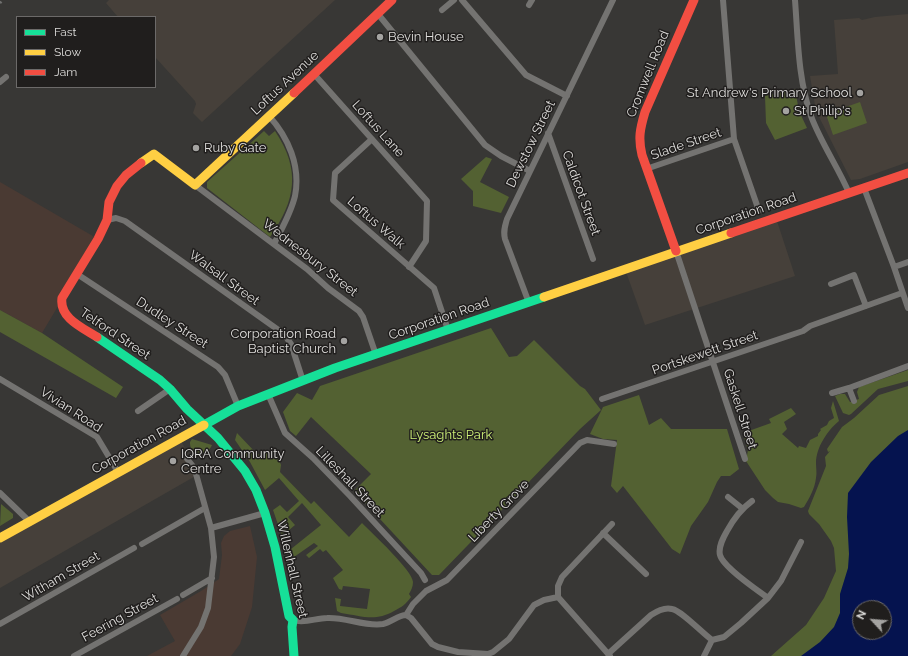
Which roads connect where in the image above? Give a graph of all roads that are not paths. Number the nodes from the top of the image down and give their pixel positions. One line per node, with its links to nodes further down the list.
1 (392, 0): 9 (street, Loftus Avenue)
2 (454, 0): 8 (street)
3 (462, 0): 13 (street)
4 (613, 0): 13 (street, Dewstow Street)
5 (694, 0): 18 (street, Cromwell Road)
6 (723, 0): 17 (street)
7 (795, 0): 23 (street)
8 (442, 10)
9 (378, 14): 10 (street, Loftus Avenue); 19 (street)
10 (314, 74): 14 (street, Loftus Avenue); 16 (street, Loftus Lane)
11 (6, 77): 12 (street)
12 (0, 82)
13 (567, 96): 15 (street, Dewstow Street)
14 (269, 116): 21 (street, Loftus Avenue); 26 (street)
15 (548, 134): 19 (street, Dewstow Street); 28 (street, Caldicot Street)
16 (372, 139): 30 (street, Loftus Lane); 30 (street, Loftus Walk)
17 (734, 139): 18 (street, Slade Street); 24 (street)
18 (646, 169): 27 (street, Cromwell Road)
19 (530, 171): 35 (street, Dewstow Street)
20 (908, 173): 22 (street, Corporation Road)
21 (195, 184): 25 (street, Telford Street); 26 (street, Wednesbury Street)
22 (864, 188): 23 (street, Corporation Road); 31 (street)
23 (849, 193): 27 (street, Corporation Road)
24 (758, 211)
25 (107, 220): 32 (street, Telford Street); 43 (street, Walsall Street)
26 (274, 244): 39 (street, Wednesbury Street)
27 (676, 251): 35 (street, Corporation Road); 40 (street, Gaskell Street)
28 (593, 259)
29 (908, 262): 31 (street)
30 (409, 266): 38 (street)
31 (894, 267): 34 (street)
32 (77, 274): 45 (street, Telford Street); 50 (street, Dudley Street)
33 (831, 284): 36 (street)
34 (902, 293): 36 (street, Portskewett Street); 37 (street)
35 (529, 303): 38 (street, Corporation Road)
36 (866, 306): 40 (street, Portskewett Street)
37 (908, 308)
38 (448, 330): 39 (street, Corporation Road)
39 (376, 355): 43 (street, Corporation Road)
40 (713, 361): 48 (street, Portskewett Street); 55 (street, Gaskell Street)
41 (908, 366): 44 (street)
42 (0, 378): 56 (street, Vivian Road)
43 (303, 381): 47 (street, Corporation Road)
44 (849, 388): 46 (street); 49 (street)
45 (170, 389): 51 (street); 52 (street, Telford Street)
46 (832, 393)
47 (268, 394): 50 (street, Corporation Road); 73 (street, Lilleshall Street)
48 (602, 399)
49 (854, 401)
50 (238, 406): 52 (street, Corporation Road)
51 (138, 411)
52 (204, 425): 56 (street, Corporation Road); 62 (street, Willenhall Street)
53 (614, 444): 76 (street, Liberty Grove)
54 (184, 455): 60 (street)
55 (745, 459)
56 (118, 472): 63 (street, Corporation Road)
57 (0, 493): 63 (street)
58 (728, 497): 61 (street)
59 (752, 501): 61 (street)
60 (205, 508): 65 (street); 69 (street)
61 (743, 509): 75 (street)
62 (265, 513): 65 (street, Willenhall Street); 77 (street, Willenhall Street)
63 (29, 521): 67 (street, Corporation Road)
64 (612, 524): 66 (street)
65 (210, 528): 72 (street)
66 (603, 533): 71 (street); 74 (street)
67 (0, 538)
68 (800, 542): 75 (street)
69 (142, 544)
70 (134, 548): 78 (street, Witham Street)
71 (646, 574)
72 (212, 578): 82 (street, Feering Street); 83 (street)
73 (425, 580)
74 (558, 597): 80 (street); 81 (street)
75 (768, 598): 79 (street)
76 (406, 615): 77 (street); 80 (street)
77 (293, 620): 84 (street, Willenhall Street)
78 (0, 624)
79 (712, 640): 81 (street); 85 (street)
80 (458, 654)
81 (609, 655)
82 (74, 656)
83 (183, 656)
84 (294, 656)
85 (704, 656)

